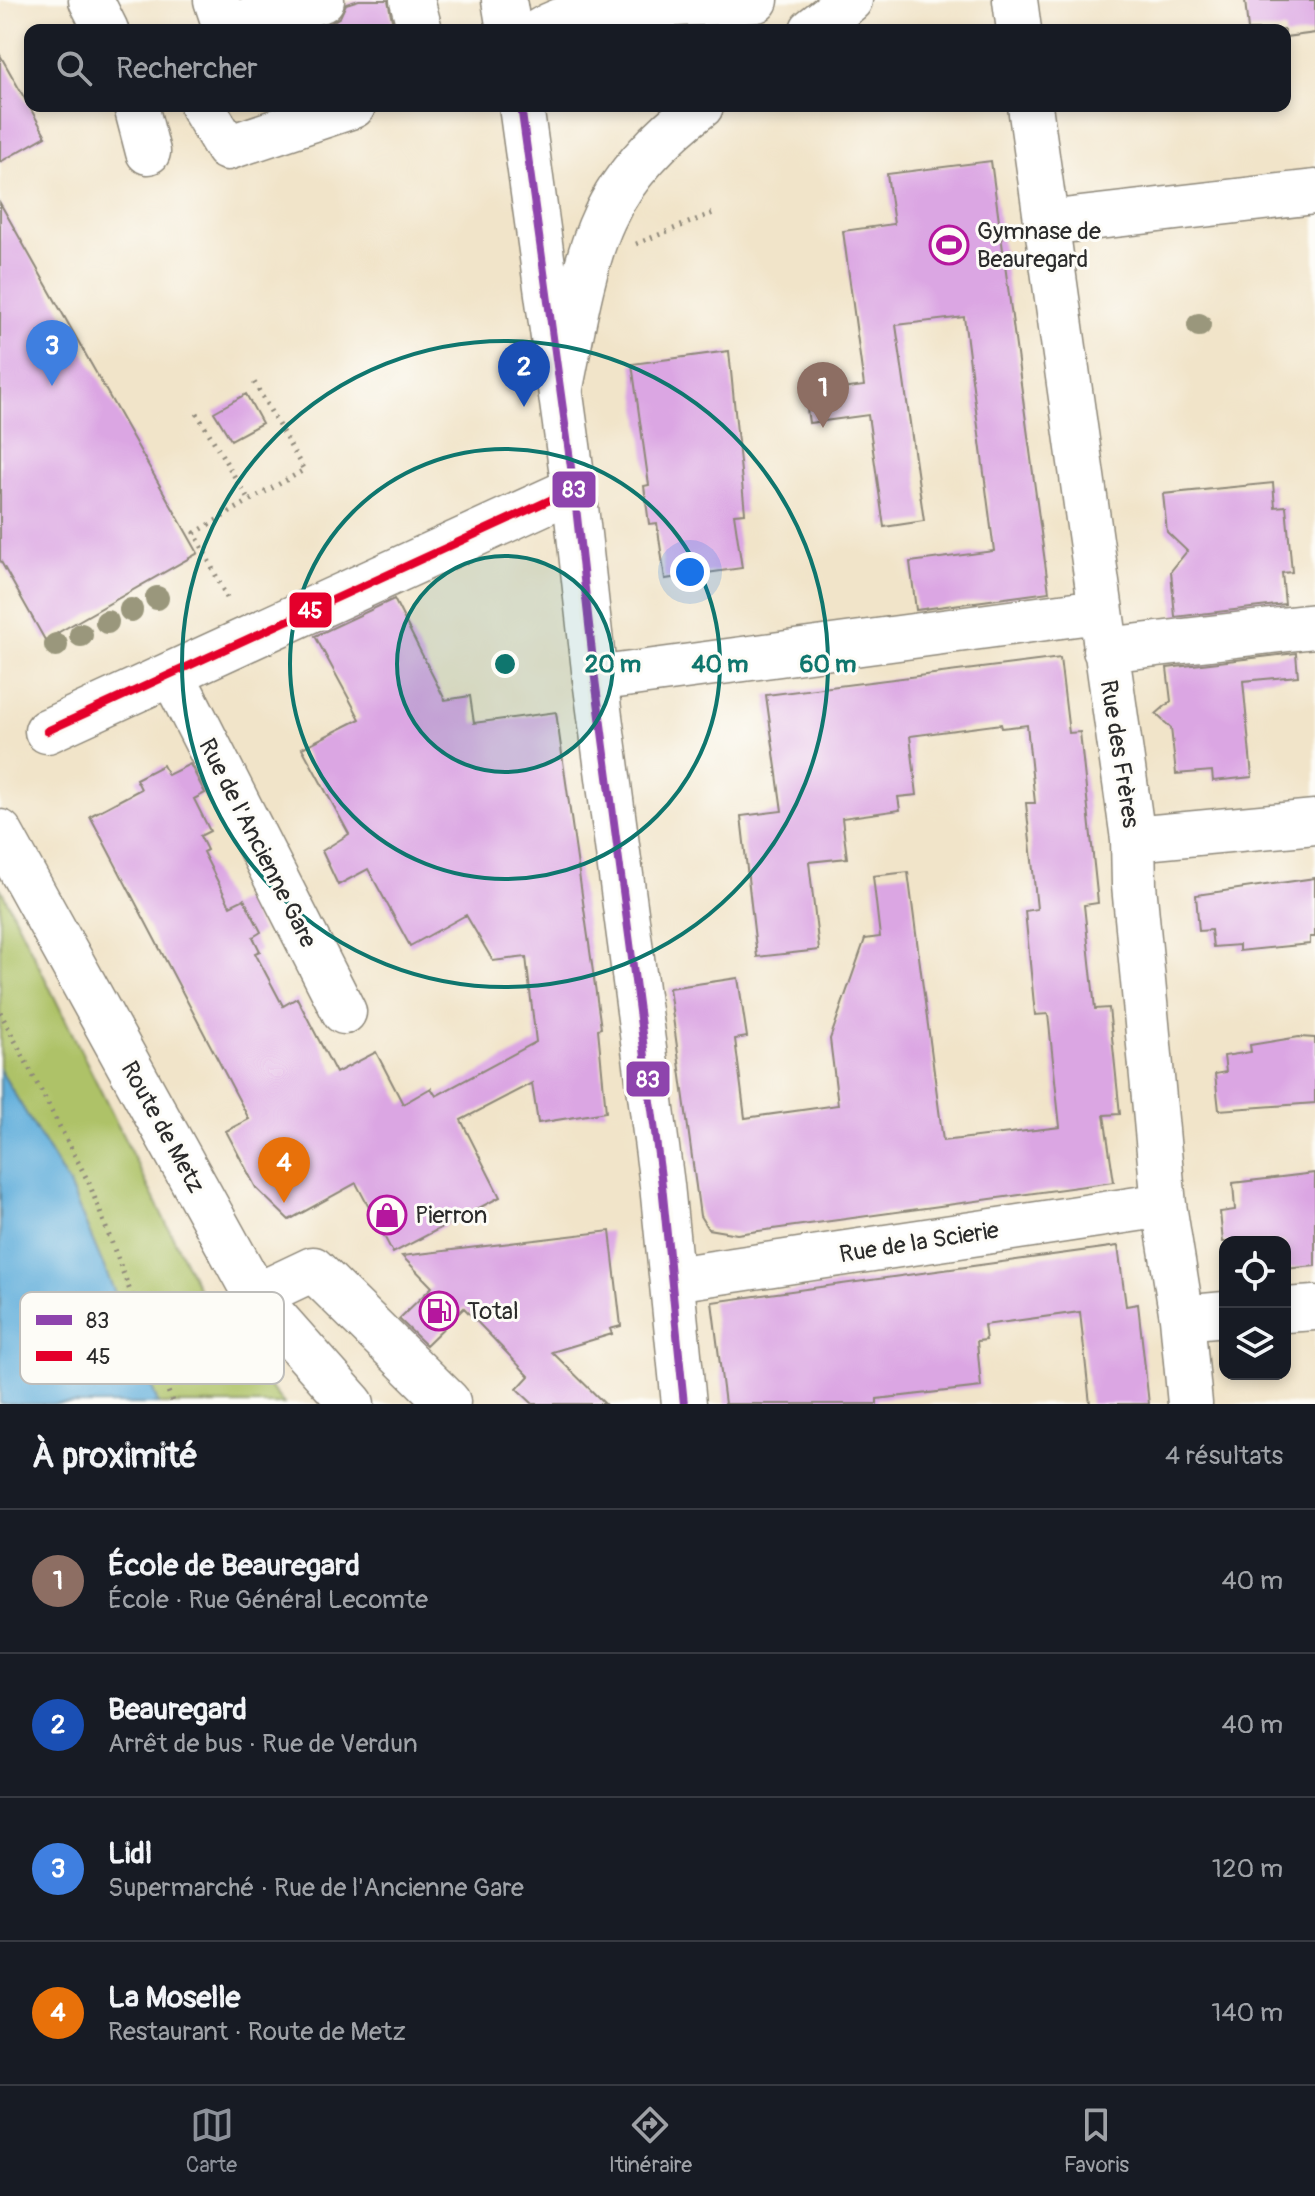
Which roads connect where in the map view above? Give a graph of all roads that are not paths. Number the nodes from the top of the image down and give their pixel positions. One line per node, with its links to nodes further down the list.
1 (91, 0): 9 (main road)
2 (216, 0): 10 (main road)
3 (322, 0): 11 (main road)
4 (412, 0): 12 (main road)
5 (504, 0): 13 (main road)
6 (850, 0): 15 (main road)
7 (1015, 0): 16 (main road)
8 (733, 1): 14 (main road)
9 (103, 24)
10 (224, 24)
11 (236, 24)
12 (418, 24)
13 (508, 24)
14 (548, 24)
15 (820, 24)
16 (1018, 24)
17 (138, 112): 23 (main road)
18 (206, 112): 19 (main road)
19 (335, 112)
20 (522, 112): 26 (main road)
21 (694, 112): 26 (main road)
22 (1031, 112): 25 (main road, Rue des Frères)
23 (148, 152)
24 (1315, 192): 25 (main road)
25 (1046, 223): 29 (main road, Rue des Frères)
26 (561, 387): 27 (main road)
27 (574, 489): 30 (main road); 31 (main road)
28 (1315, 626): 29 (main road)
29 (1102, 630): 31 (main road); 35 (main road, Rue des Frères)
30 (172, 674): 32 (main road); 36 (main road, Rue de l'Ancienne Gare)
31 (595, 679): 38 (main road)
32 (47, 731)
33 (1315, 822): 35 (main road)
34 (0, 832): 39 (main road, Route de Metz)
35 (1133, 839): 37 (main road, Rue des Frères)
36 (344, 1012)
37 (1164, 1205): 38 (main road, Rue de la Scierie); 44 (main road, Rue des Frères)
38 (674, 1279): 46 (main road)
39 (254, 1292)
40 (264, 1292): 48 (main road)
41 (1315, 1308): 42 (main road)
42 (1291, 1310)
43 (1219, 1315): 44 (main road)
44 (1182, 1318): 49 (main road, Rue des Frères)
45 (284, 1328): 47 (main road, Route de Metz)
46 (681, 1397)
47 (352, 1404)
48 (446, 1404)
49 (1190, 1404)

